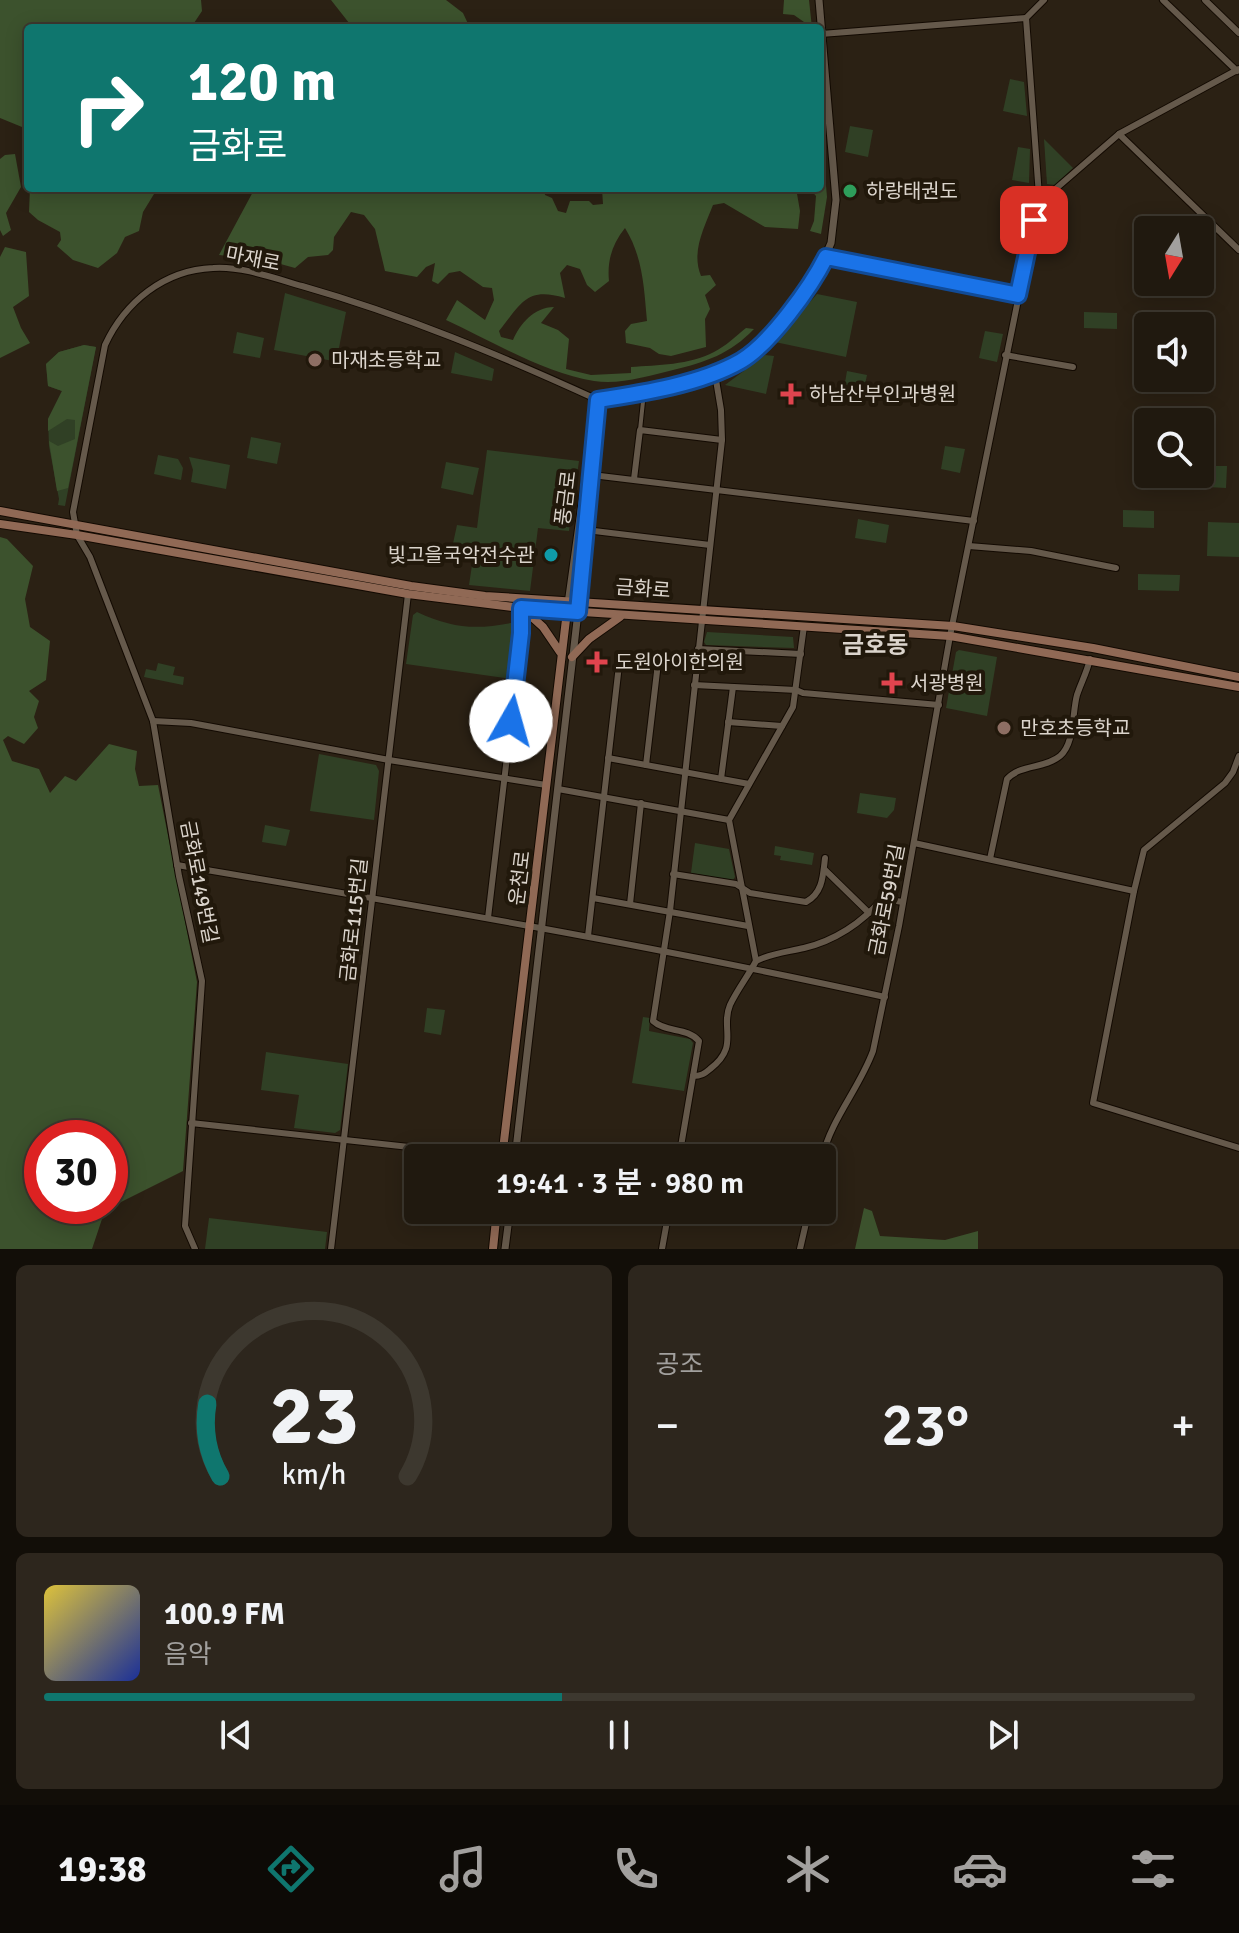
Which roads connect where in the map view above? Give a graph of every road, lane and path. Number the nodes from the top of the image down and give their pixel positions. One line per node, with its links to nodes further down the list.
1 (819, 0): 6 (street)
2 (1044, 0): 5 (street)
3 (1163, 0): 10 (street)
4 (1205, 0): 7 (street)
5 (1026, 18): 8 (street); 12 (street, 금화로59번길)
6 (820, 24)
7 (1238, 30)
8 (824, 34)
9 (824, 67): 14 (street)
10 (1238, 71): 11 (street)
11 (1119, 134): 12 (street); 13 (street)
12 (1039, 196): 15 (street, 금화로59번길)
13 (1239, 250)
14 (826, 257): 15 (street); 18 (street)
15 (1018, 295): 16 (street, 금화로59번길)
16 (1005, 355): 17 (street); 27 (street, 금화로59번길)
17 (1073, 367)
18 (715, 374): 19 (street); 22 (street)
19 (645, 392): 20 (street); 21 (street)
20 (598, 400): 23 (street, 풍금로); 29 (street, 마재로); 36 (street, 풍금로)
21 (640, 430): 22 (street); 24 (street)
22 (722, 440): 25 (street)
23 (592, 475): 24 (street); 30 (street, 풍금로)
24 (634, 479): 25 (street)
25 (716, 490): 27 (street); 32 (street)
26 (0, 511): 29 (main road, 금화로)
27 (974, 521): 33 (street, 금화로59번길)
28 (0, 524): 31 (main road, 금화로)
29 (75, 524): 31 (street, 마재로); 36 (main road, 금화로)
30 (586, 530): 32 (street); 36 (street, 풍금로)
31 (77, 535): 35 (main road, 금화로); 58 (street, 금화로149번길)
32 (710, 545): 38 (street)
33 (969, 546): 34 (street); 43 (street, 금화로59번길)
34 (1116, 568)
35 (408, 594): 37 (main road, 금화로); 63 (street, 금화로115번길)
36 (571, 604): 37 (main road, 금화로); 38 (main road, 금화로); 39 (main road, 금화로); 46 (main road, 운천로)
37 (521, 608): 46 (main road); 66 (street)
38 (702, 609): 41 (street); 43 (main road, 금화로)
39 (578, 612): 40 (main road, 금화로); 48 (street, 운천로)
40 (622, 616): 41 (main road, 금화로); 48 (main road)
41 (701, 621): 42 (main road, 금화로); 45 (street)
42 (804, 626): 44 (main road, 금화로); 47 (street)
43 (953, 626): 44 (street, 금화로59번길); 52 (main road, 금화로)
44 (950, 636): 49 (main road, 금화로); 57 (street, 금화로59번길)
45 (698, 649): 47 (street); 51 (street)
46 (561, 654): 69 (main road, 운천로)
47 (801, 654): 56 (street)
48 (572, 657): 70 (street, 운천로)
49 (1090, 659): 55 (main road, 금화로); 77 (street)
50 (658, 663): 51 (street); 62 (street); 64 (street)
51 (696, 665): 53 (street)
52 (1239, 677)
53 (694, 685): 54 (street); 65 (street)
54 (733, 687): 56 (street); 59 (street)
55 (1239, 687)
56 (796, 690): 57 (street); 60 (street)
57 (939, 705): 75 (street, 금화로59번길)
58 (153, 721): 63 (street); 78 (street, 금화로149번길)
59 (728, 722): 60 (street); 67 (street)
60 (782, 726): 68 (street)
61 (1239, 756): 82 (street)
62 (608, 758): 64 (street); 71 (street)
63 (389, 760): 66 (street); 83 (street, 금화로115번길)
64 (646, 765): 65 (street)
65 (684, 772): 67 (street); 73 (street)
66 (505, 778): 69 (street); 89 (street)
67 (721, 779): 68 (street)
68 (749, 784): 74 (street)
69 (546, 785): 90 (main road, 운천로)
70 (558, 789): 71 (street); 92 (street, 운천로)
71 (603, 797): 72 (street); 84 (street)
72 (641, 803): 73 (street); 86 (street)
73 (680, 810): 74 (street); 80 (street)
74 (729, 820): 81 (street)
75 (914, 843): 77 (street); 85 (street, 금화로59번길)
76 (825, 858): 79 (street)
77 (990, 859): 82 (street)
78 (177, 865): 83 (street); 98 (street, 금화로149번길)
79 (824, 869): 81 (street); 88 (street)
80 (673, 874): 81 (street); 87 (street)
81 (741, 888): 91 (street)
82 (1134, 891): 105 (street)
83 (373, 898): 89 (street); 99 (street, 금화로115번길)
84 (593, 898): 86 (street); 93 (street)
85 (903, 902): 88 (street); 96 (street, 금화로59번길)
86 (630, 904): 87 (street)
87 (670, 911): 91 (street); 94 (street)
88 (869, 913): 95 (street)
89 (488, 918): 90 (street)
90 (530, 925): 92 (street); 100 (main road, 운천로)
91 (748, 926): 95 (street)
92 (542, 927): 93 (street); 101 (street, 운천로)
93 (588, 936): 94 (street)
94 (664, 950): 95 (street); 97 (street)
95 (754, 964): 96 (street); 97 (street)
96 (885, 997): 103 (street, 금화로59번길)
97 (693, 1076): 102 (street)
98 (191, 1123): 99 (street); 110 (street, 금화로149번길)
99 (344, 1140): 104 (street); 111 (street, 금화로115번길)
100 (504, 1144)
101 (514, 1144)
102 (681, 1144)
103 (825, 1144)
104 (404, 1147)
105 (1239, 1148)
106 (496, 1224): 112 (main road)
107 (508, 1224): 113 (street)
108 (666, 1224): 114 (street)
109 (806, 1224): 115 (street)
110 (195, 1249)
111 (331, 1249)
112 (493, 1249)
113 (505, 1249)
114 (662, 1249)
115 (800, 1249)

